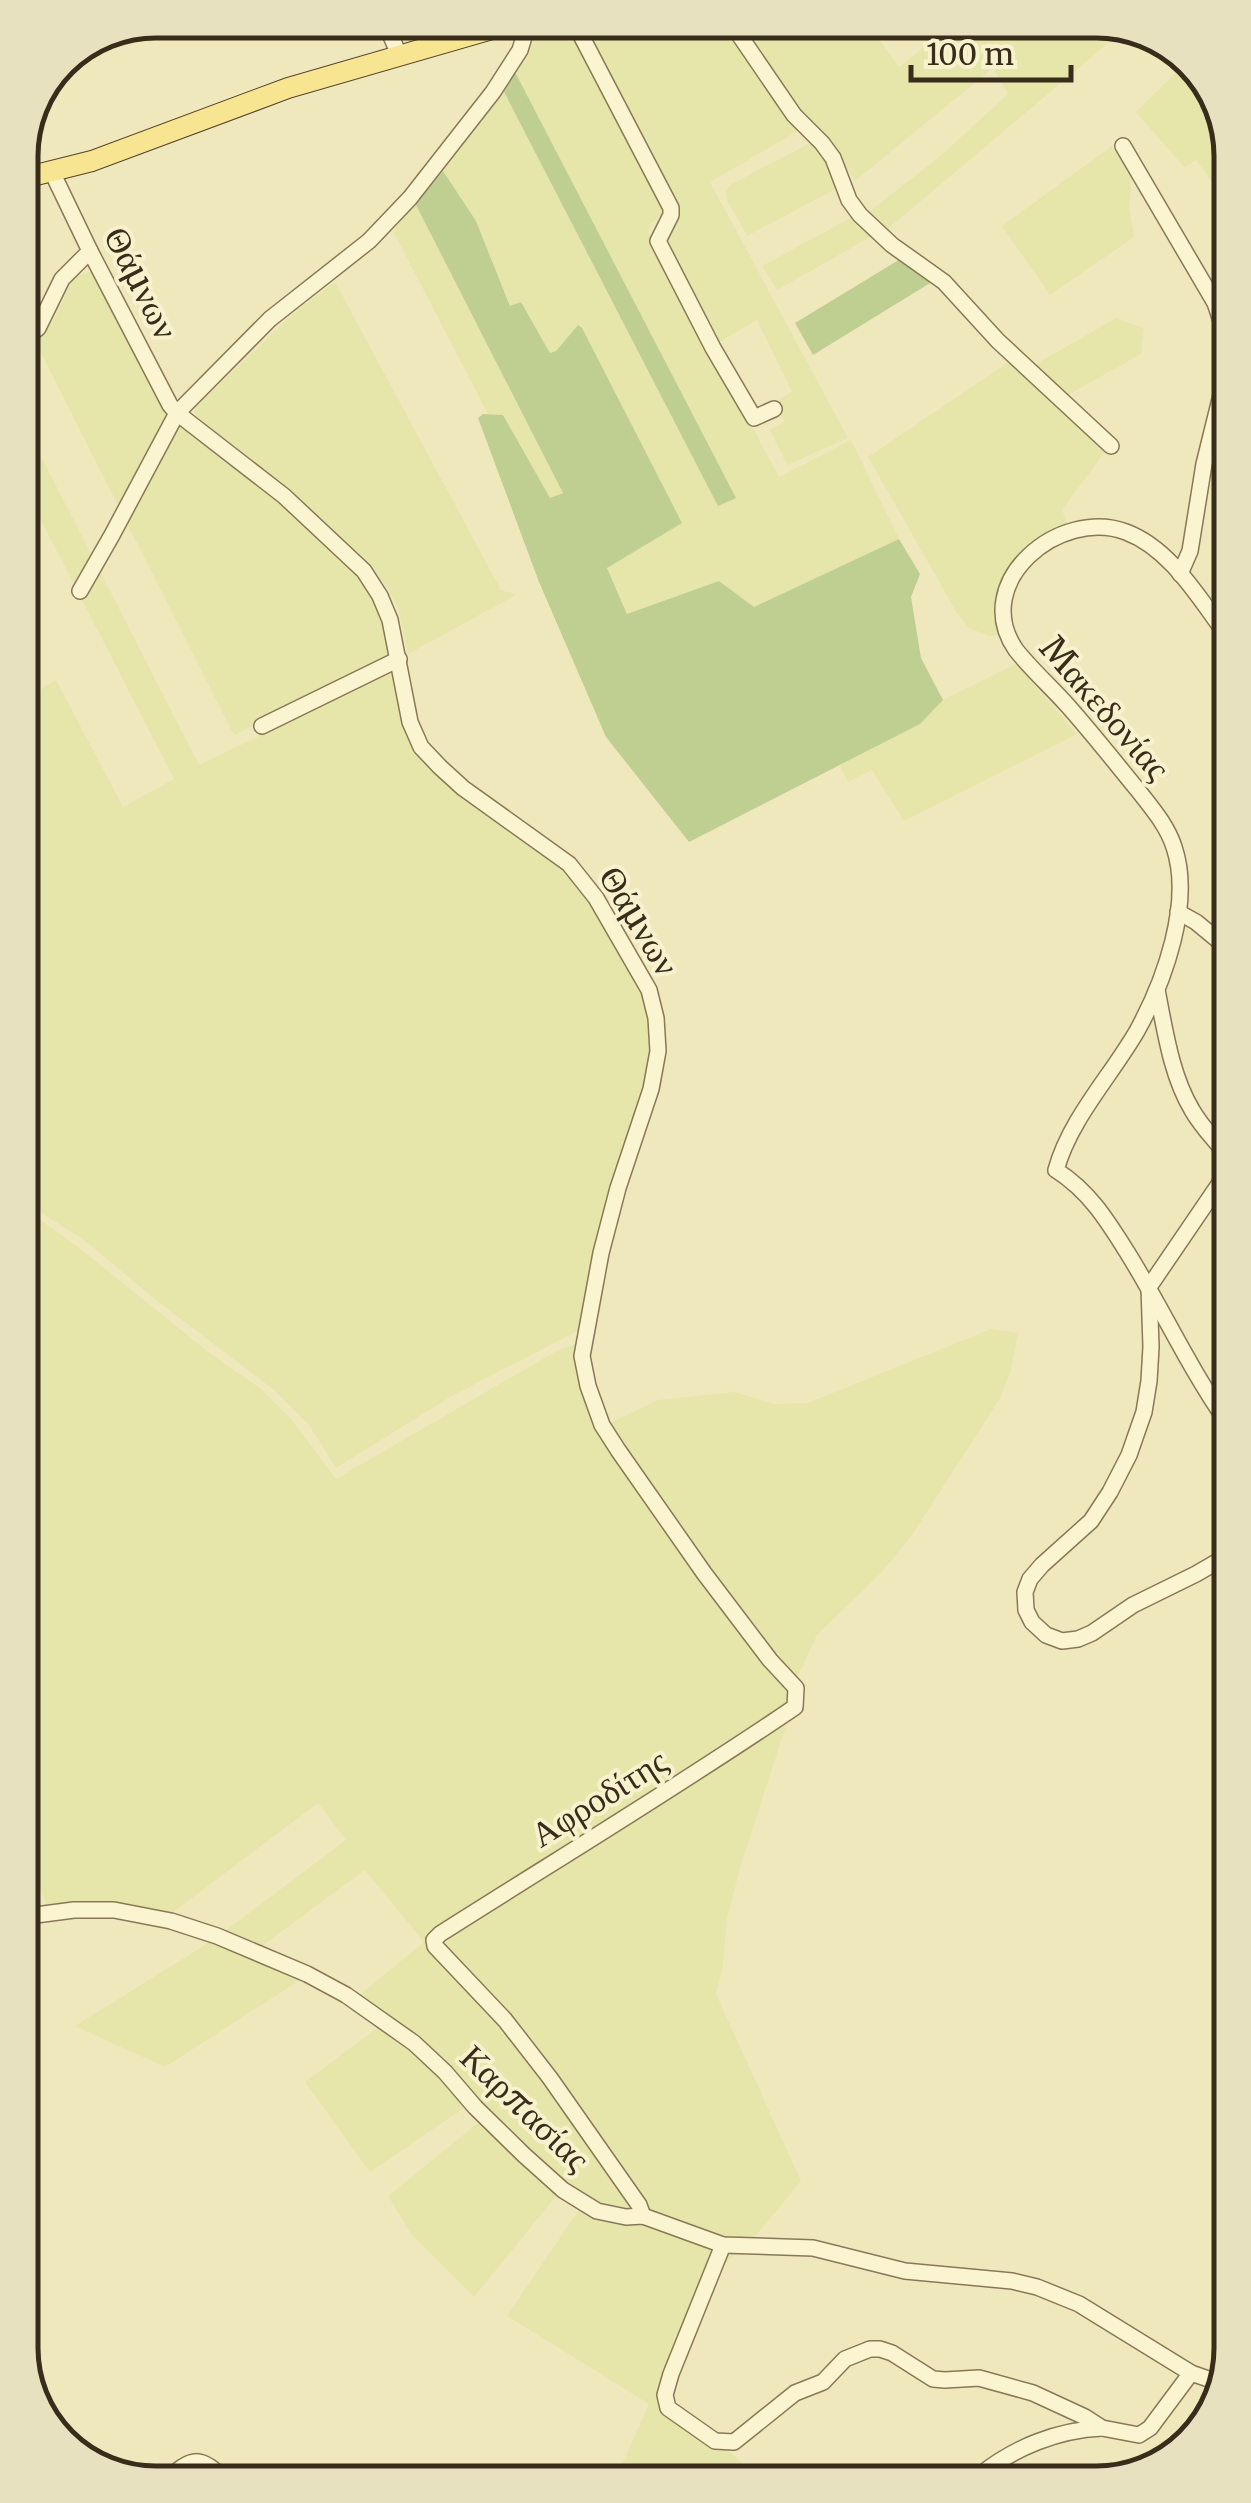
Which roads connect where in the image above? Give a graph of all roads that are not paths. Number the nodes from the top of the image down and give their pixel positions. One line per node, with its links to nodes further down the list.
1 (392, 38): 6 (street)
2 (465, 38): 6 (main road)
3 (522, 38): 14 (street)
4 (582, 38): 13 (street)
5 (741, 38): 16 (street)
6 (400, 57): 8 (main road)
7 (1123, 146): 11 (street)
8 (52, 172): 9 (main road); 10 (street, Θάμνων)
9 (38, 175)
10 (90, 251): 12 (street); 14 (street, Θάμνων)
11 (1214, 301)
12 (38, 328)
13 (774, 409)
14 (177, 413): 18 (street); 20 (street, Θάμνων)
15 (1214, 424): 17 (street)
16 (1111, 446)
17 (1180, 574): 19 (street, Μακεδονίας); 22 (street, Μακεδονίας)
18 (80, 591)
19 (1214, 618)
20 (399, 659): 21 (street); 30 (street, Θάμνων)
21 (262, 726)
22 (1178, 912): 23 (street); 24 (street, Μακεδονίας)
23 (1214, 937)
24 (1156, 990): 25 (street); 27 (street, Μακεδονίας)
25 (1214, 1140)
26 (1214, 1192): 27 (street)
27 (1149, 1287): 28 (street, Μακεδονίας); 29 (street)
28 (1214, 1401)
29 (1214, 1564)
30 (795, 1707): 32 (street, Αφροδίτης)
31 (38, 1915): 32 (street, Καρπασίας)
32 (644, 2216): 33 (street, Καρπασίας)
33 (723, 2245): 34 (street, Καρπασίας); 36 (street)
34 (1191, 2373): 35 (street, Καρπασίας); 36 (street)
35 (1209, 2379)
36 (1102, 2428): 37 (street)
37 (991, 2466)

